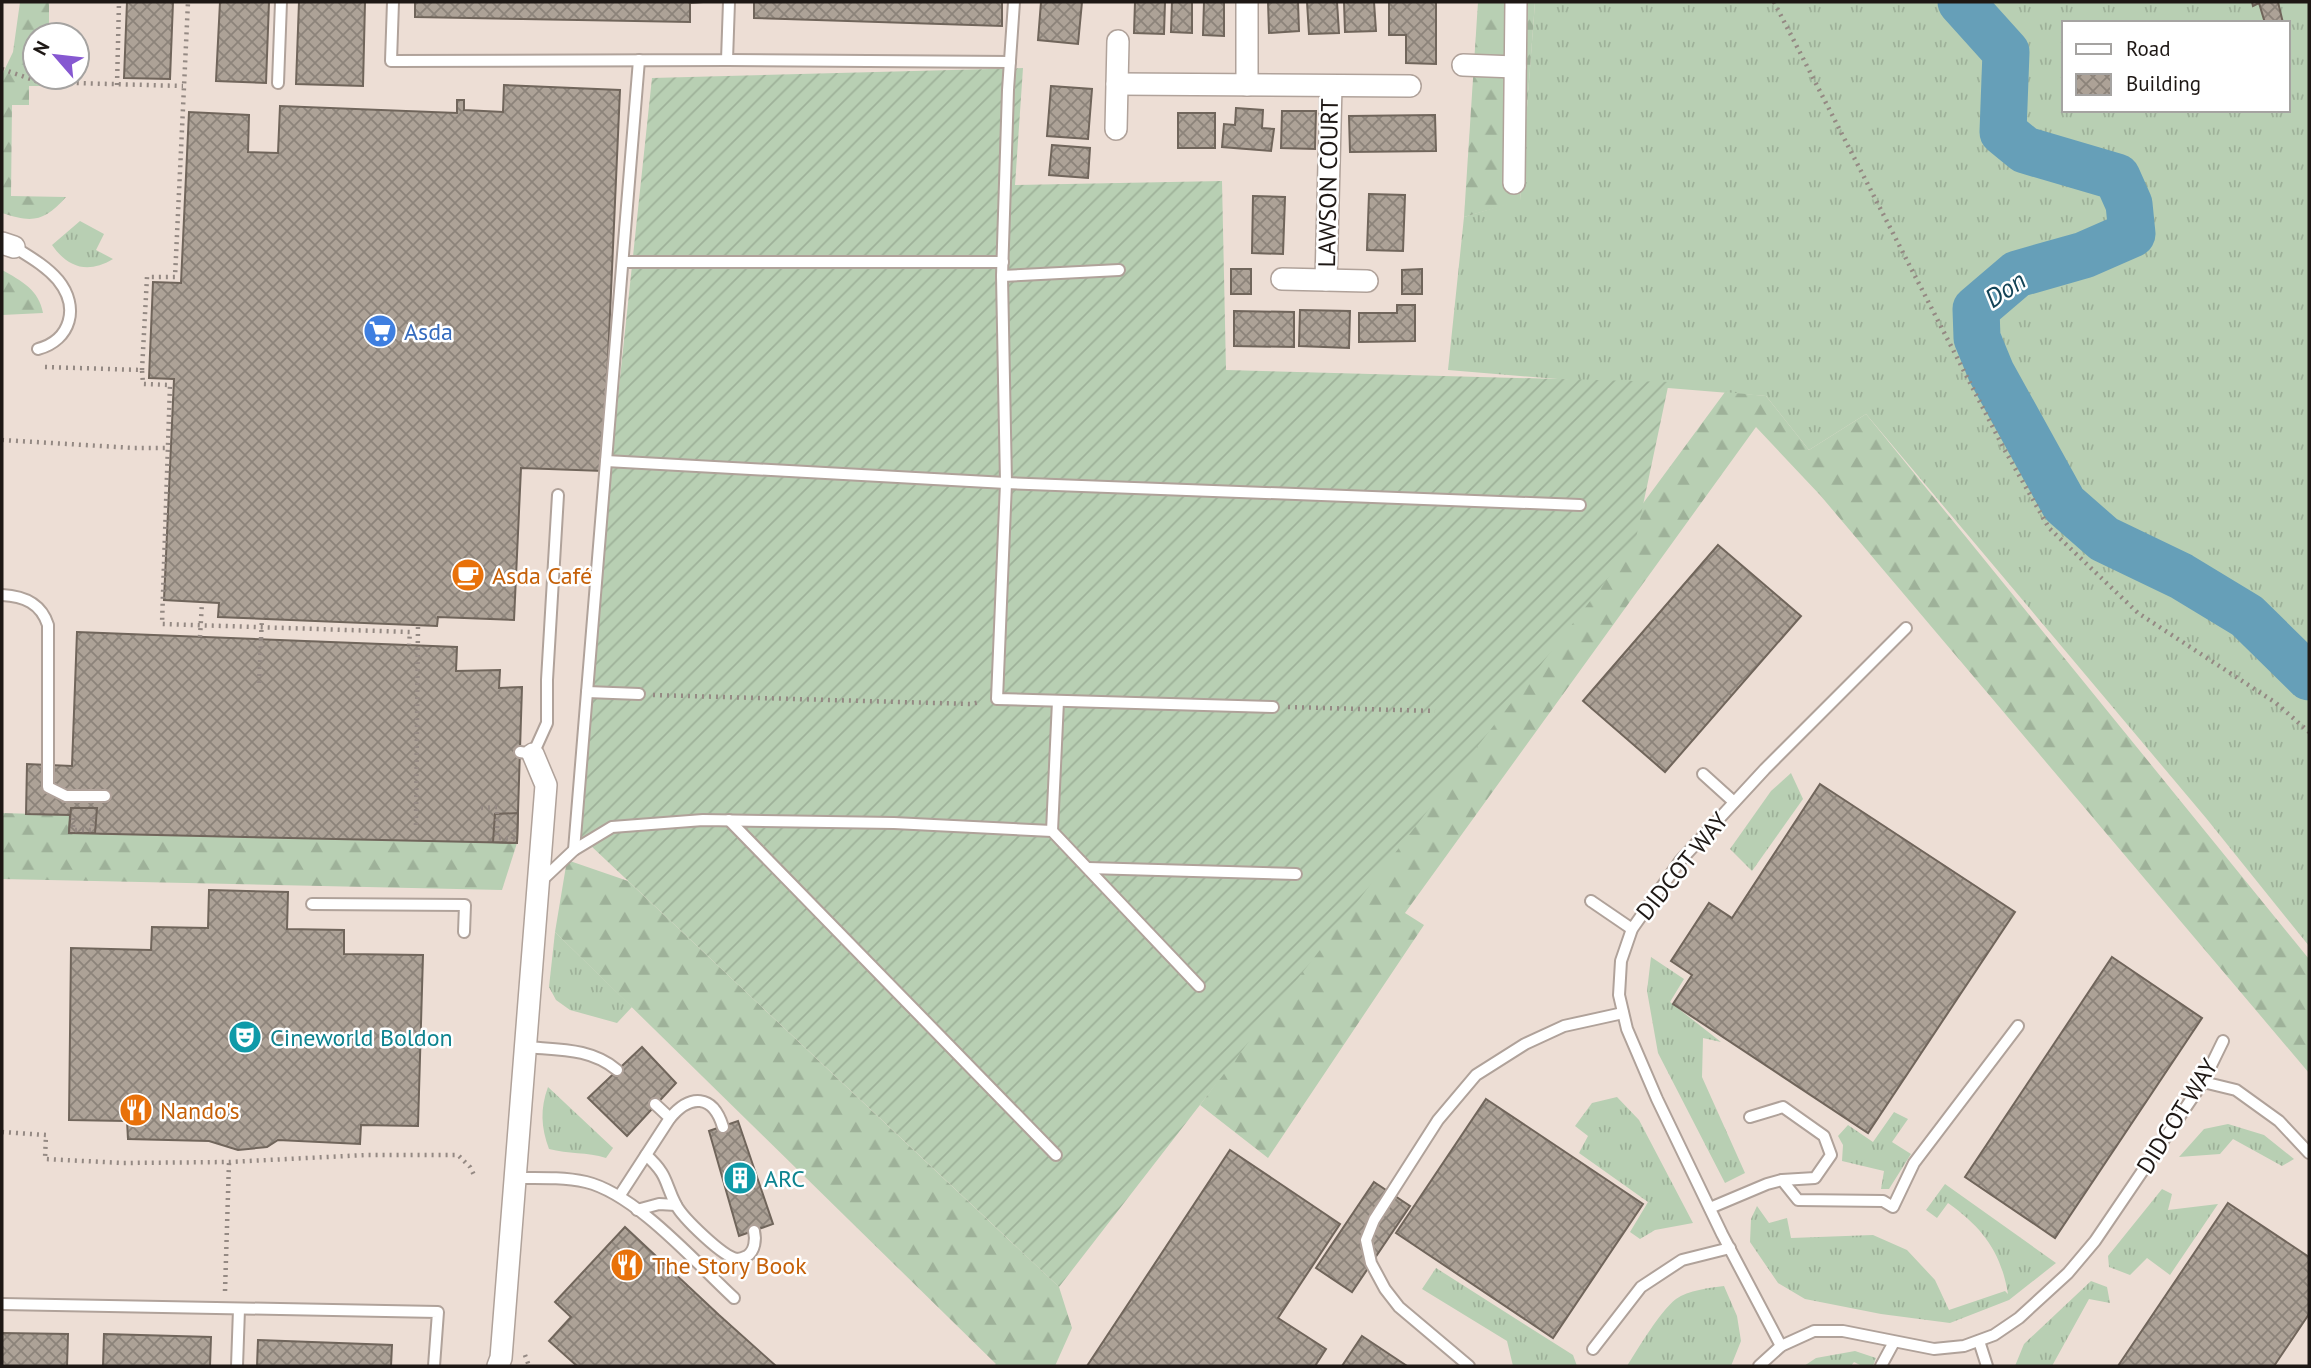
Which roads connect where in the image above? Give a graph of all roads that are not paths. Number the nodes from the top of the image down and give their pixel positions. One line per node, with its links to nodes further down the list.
1 (281, 2): 13 (lane)
2 (393, 2): 8 (lane)
3 (729, 2): 9 (lane)
4 (1014, 2): 10 (lane)
5 (1247, 2): 15 (street)
6 (1516, 2): 12 (street)
7 (1118, 41): 14 (street)
8 (639, 60): 9 (lane); 21 (lane)
9 (727, 60): 10 (lane)
10 (1010, 62): 22 (lane)
11 (1463, 65): 12 (street)
12 (1515, 67): 19 (street)
13 (278, 83)
14 (1117, 84): 15 (street, LAWSON COURT); 18 (street)
15 (1247, 85): 16 (street, LAWSON COURT)
16 (1331, 86): 17 (street, LAWSON COURT); 26 (street, LAWSON COURT)
17 (1410, 86)
18 (1116, 128)
19 (1514, 183)
20 (5, 243): 28 (lane)
21 (623, 262): 22 (lane); 29 (lane)
22 (1003, 262): 24 (lane)
23 (1119, 270): 24 (lane)
24 (1002, 276): 30 (lane)
25 (1282, 279): 26 (street, LAWSON COURT)
26 (1326, 280): 27 (street, LAWSON COURT)
27 (1367, 281)
28 (38, 349)
29 (607, 461): 30 (lane); 35 (lane)
30 (1006, 483): 32 (lane); 37 (lane)
31 (558, 495): 39 (lane)
32 (1580, 505)
33 (2, 595): 41 (lane)
34 (1906, 628): 42 (lane, DIDCOT WAY)
35 (587, 692): 36 (lane); 45 (lane)
36 (639, 694)
37 (1058, 701): 38 (lane); 44 (lane)
38 (1273, 707)
39 (527, 753): 48 (street)
40 (1703, 774): 42 (lane)
41 (105, 796)
42 (1734, 802): 51 (lane, DIDCOT WAY)
43 (729, 820): 44 (lane); 45 (lane); 65 (lane)
44 (1052, 831): 46 (lane)
45 (574, 850): 48 (lane)
46 (1087, 869): 47 (lane); 53 (lane)
47 (1296, 874)
48 (539, 884): 57 (street)
49 (1591, 901): 51 (lane)
50 (312, 904): 52 (lane)
51 (1632, 929): 54 (lane, DIDCOT WAY)
52 (464, 932)
53 (1199, 986)
54 (1623, 1013): 71 (lane, DIDCOT WAY); 85 (lane)
55 (2018, 1026): 68 (lane)
56 (2223, 1041): 59 (lane, DIDCOT WAY)
57 (526, 1047): 58 (lane); 67 (street)
58 (617, 1070)
59 (2203, 1082): 64 (lane); 78 (lane, DIDCOT WAY)
60 (655, 1104): 62 (lane)
61 (1750, 1117): 68 (lane)
62 (670, 1118): 63 (lane); 66 (lane)
63 (723, 1127)
64 (2309, 1153)
65 (1056, 1154)
66 (646, 1156): 69 (lane); 70 (lane)
67 (516, 1178): 69 (lane); 82 (street)
68 (1782, 1180): 71 (lane)
69 (620, 1195): 72 (lane)
70 (676, 1205): 72 (lane); 73 (lane)
71 (1710, 1208): 74 (lane, DIDCOT WAY)
72 (637, 1210): 75 (lane)
73 (754, 1231)
74 (1730, 1248): 80 (lane, DIDCOT WAY); 81 (lane)
75 (734, 1298)
76 (2, 1304): 77 (lane)
77 (239, 1309): 83 (lane); 84 (lane)
78 (1979, 1340): 79 (lane, DIDCOT WAY); 88 (lane)
79 (1895, 1342): 80 (lane, DIDCOT WAY); 87 (lane)
80 (1781, 1346): 86 (lane, DIDCOT WAY)
81 (1592, 1349)
82 (501, 1363)
83 (237, 1366)
84 (434, 1366)
85 (1469, 1366)
86 (1759, 1366)
87 (1881, 1366)
88 (1987, 1366)

